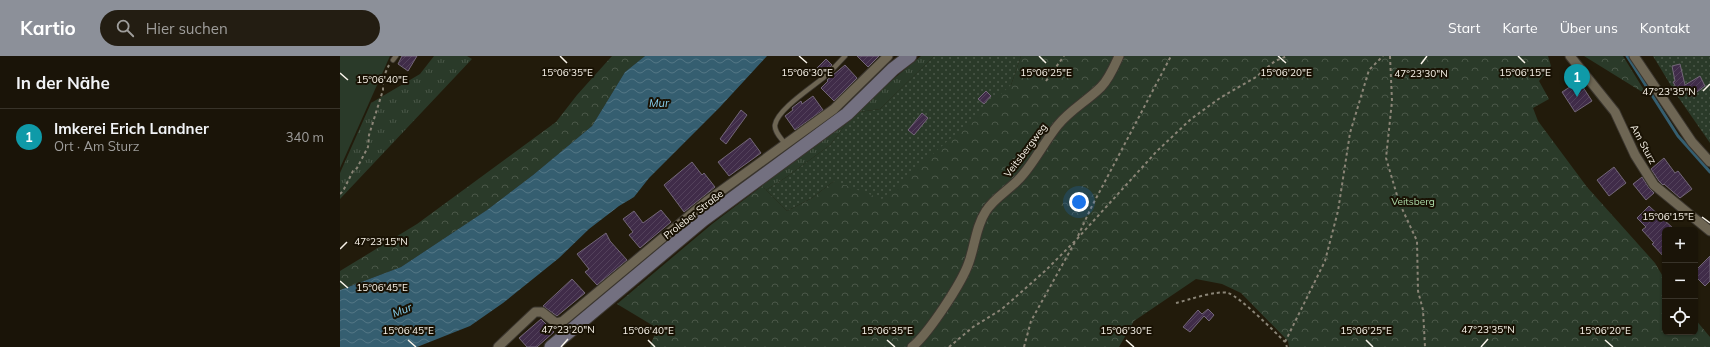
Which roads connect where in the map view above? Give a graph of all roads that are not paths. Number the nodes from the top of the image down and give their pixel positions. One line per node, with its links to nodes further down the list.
1 (845, 56): 7 (lane)
2 (888, 56): 7 (street, Proleber Straße)
3 (910, 56): 11 (main road, Proleber Straße)
4 (1119, 56): 12 (street, Veitsbergweg)
5 (1570, 56): 9 (street, Am Sturz)
6 (1634, 56): 8 (street)
7 (785, 144): 10 (street, Proleber Straße)
8 (1710, 162)
9 (1710, 231)
10 (498, 347)
11 (551, 347)
12 (912, 347)

